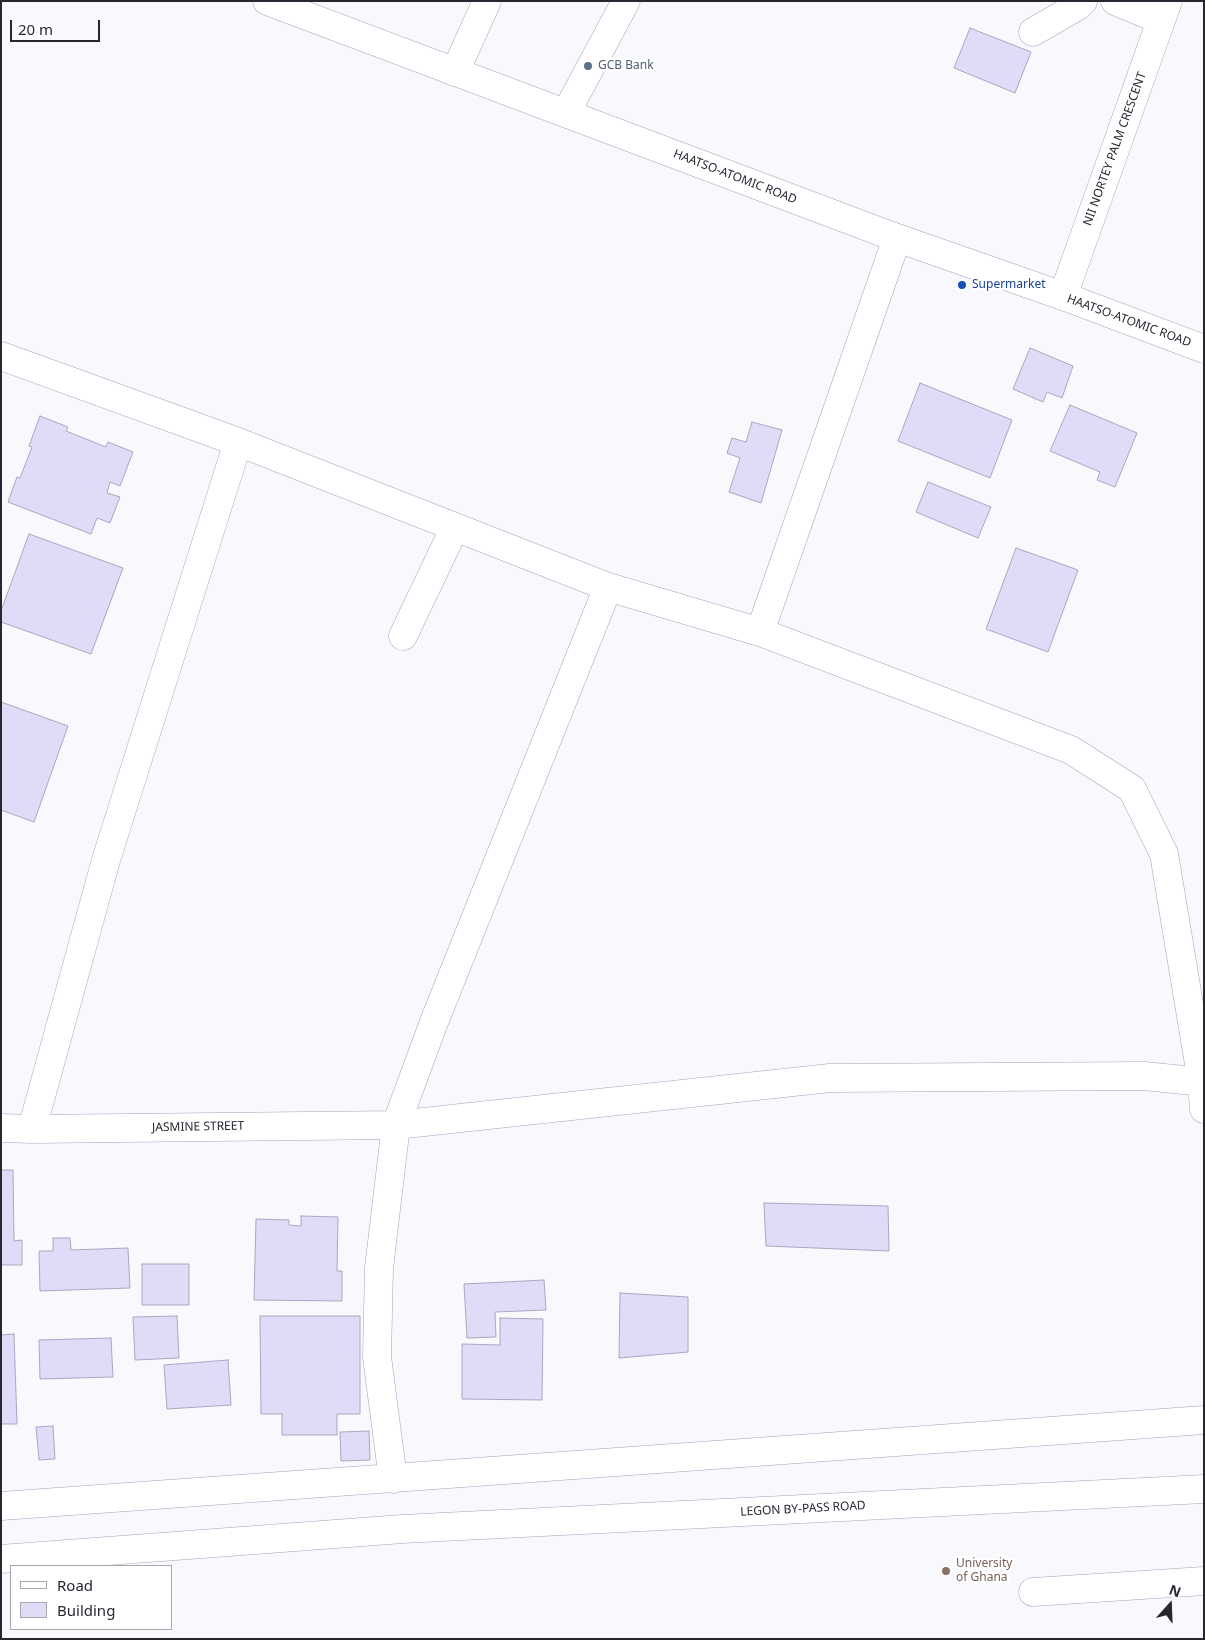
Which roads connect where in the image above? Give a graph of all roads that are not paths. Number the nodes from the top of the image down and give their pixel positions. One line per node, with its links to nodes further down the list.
1 (267, 1): 8 (street, HAATSO-ATOMIC ROAD)
2 (487, 1): 8 (street)
3 (626, 1): 9 (street)
4 (1083, 1): 7 (street)
5 (1114, 1): 6 (street)
6 (1165, 10): 11 (street, NII NORTEY PALM CRESCENT)
7 (1033, 32)
8 (455, 72): 9 (street, HAATSO-ATOMIC ROAD)
9 (566, 113): 10 (street, HAATSO-ATOMIC ROAD)
10 (897, 238): 11 (street, HAATSO-ATOMIC ROAD); 17 (street)
11 (1063, 296): 12 (street, HAATSO-ATOMIC ROAD)
12 (1204, 349)
13 (1, 356): 14 (street)
14 (238, 442): 15 (street); 23 (street)
15 (455, 527): 16 (street); 18 (street)
16 (608, 587): 17 (street); 21 (street)
17 (760, 632): 19 (street)
18 (403, 636)
19 (1203, 1082): 20 (street); 21 (street, JASMINE STREET)
20 (1204, 1109)
21 (396, 1125): 23 (street, JASMINE STREET); 25 (street)
22 (1, 1128): 23 (street, JASMINE STREET)
23 (32, 1129)
24 (1204, 1420): 25 (street)
25 (393, 1480): 27 (street)
26 (1204, 1489): 28 (street, LEGON BY-PASS ROAD)
27 (1, 1506)
28 (1, 1560)
29 (1204, 1581): 30 (street)
30 (1033, 1592)

